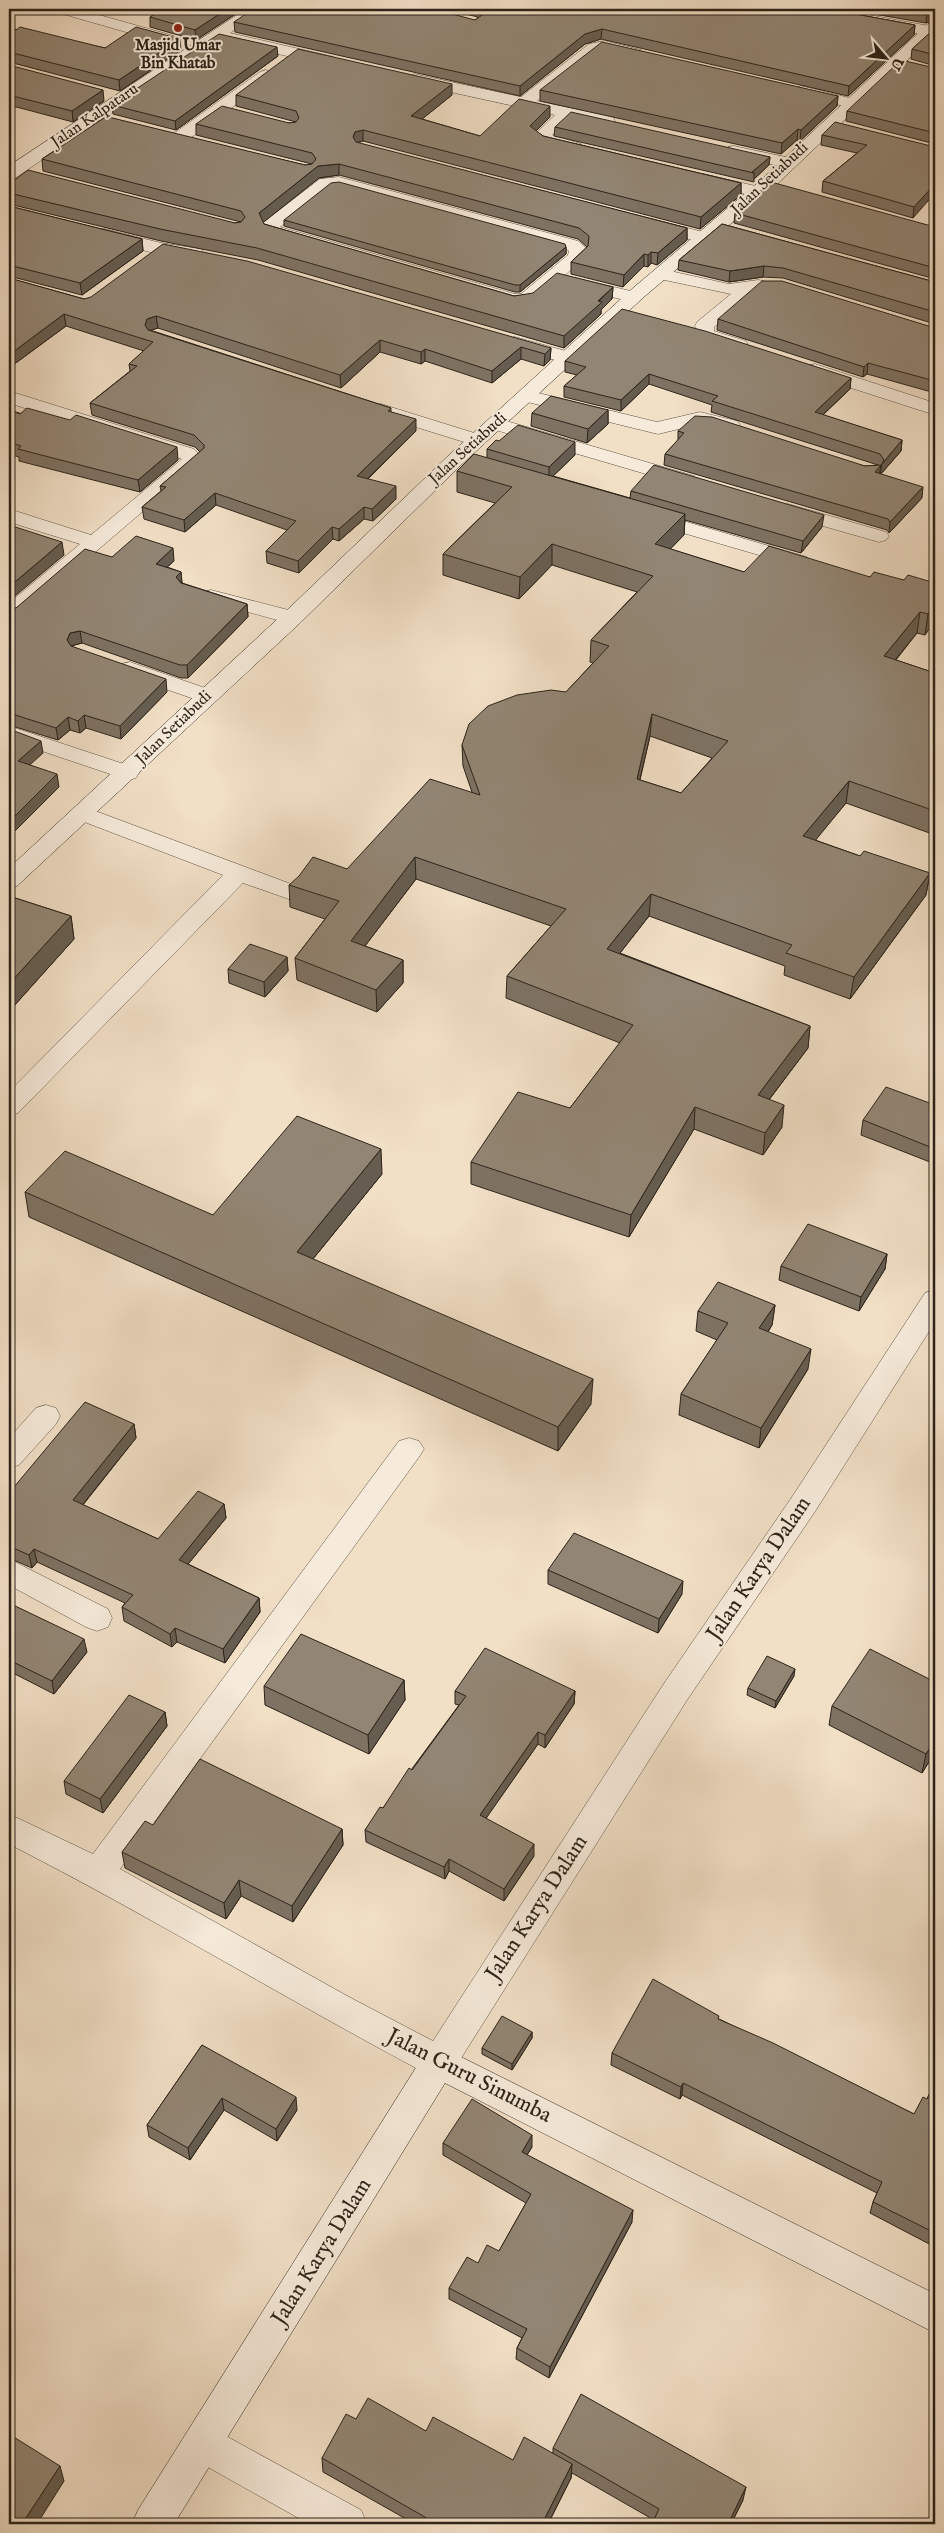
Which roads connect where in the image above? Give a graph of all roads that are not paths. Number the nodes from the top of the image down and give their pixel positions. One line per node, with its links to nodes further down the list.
1 (62, 9): 6 (street)
2 (256, 9): 5 (street, Jalan Kalpataru)
3 (812, 9): 4 (street)
4 (933, 30): 15 (street, Jalan Setiabudi)
5 (216, 35): 6 (street, Jalan Kalpataru); 7 (street)
6 (196, 48): 13 (street, Jalan Kalpataru)
7 (295, 53): 9 (street); 16 (street)
8 (652, 57): 14 (street)
9 (343, 63)
10 (400, 76): 14 (street)
11 (783, 87): 15 (street)
12 (103, 94): 13 (street)
13 (121, 98): 19 (street, Jalan Kalpataru)
14 (524, 102): 17 (street)
15 (852, 103): 21 (street, Jalan Setiabudi)
16 (220, 109): 18 (street); 25 (street)
17 (568, 112): 22 (street); 28 (street)
18 (238, 114)
19 (94, 117): 20 (street); 30 (street, Jalan Kalpataru)
20 (113, 121)
21 (829, 124): 23 (street); 29 (street, Jalan Setiabudi)
22 (626, 126)
23 (848, 129)
24 (160, 133): 25 (street)
25 (179, 138): 26 (street)
26 (197, 143)
27 (722, 148): 29 (street)
28 (595, 153)
29 (789, 163): 33 (street, Jalan Setiabudi)
30 (11, 172): 31 (street)
31 (33, 175)
32 (686, 175): 33 (street)
33 (770, 189): 36 (street, Jalan Setiabudi)
34 (638, 221): 36 (street)
35 (85, 229): 37 (street)
36 (720, 232): 40 (street, Jalan Setiabudi)
37 (161, 248): 38 (street); 39 (street)
38 (216, 258)
39 (144, 260)
40 (661, 274): 43 (street); 44 (street, Jalan Setiabudi)
41 (554, 277): 41 (street); 44 (street)
42 (773, 284): 43 (street)
43 (752, 286): 46 (street)
44 (633, 298): 47 (street, Jalan Setiabudi)
45 (496, 338): 47 (street)
46 (756, 351)
47 (566, 357): 49 (street, Jalan Setiabudi)
48 (794, 363): 52 (street)
49 (526, 396): 53 (street, Jalan Setiabudi); 54 (street)
50 (9, 398): 61 (street)
51 (368, 405): 55 (street)
52 (935, 409)
53 (496, 424): 55 (street, Jalan Setiabudi); 56 (street)
54 (744, 429)
55 (477, 440): 65 (street, Jalan Setiabudi)
56 (701, 485)
57 (766, 504): 60 (street)
58 (626, 511): 62 (street)
59 (9, 515): 61 (street)
60 (880, 536)
61 (93, 542): 64 (street)
62 (818, 566)
63 (190, 590): 65 (street)
64 (9, 614)
65 (292, 618): 67 (street, Jalan Setiabudi)
66 (108, 661): 67 (street)
67 (206, 696): 69 (street, Jalan Setiabudi)
68 (9, 733): 69 (street)
69 (128, 772): 70 (street, Jalan Setiabudi)
70 (90, 806): 71 (street); 71 (street); 72 (street, Jalan Setiabudi)
71 (240, 872): 73 (street)
72 (9, 881)
73 (9, 1106)
74 (935, 1300): 82 (street, Jalan Karya Dalam)
75 (46, 1416): 77 (street)
76 (409, 1449): 81 (street)
77 (9, 1457)
78 (9, 1571): 79 (street)
79 (96, 1618)
80 (9, 1828): 81 (street, Jalan Guru Sinumba)
81 (98, 1873): 82 (street, Jalan Guru Sinumba)
82 (440, 2062): 83 (street, Jalan Guru Sinumba); 84 (street, Jalan Karya Dalam)
83 (935, 2314)
84 (204, 2443): 85 (street, Jalan Karya Dalam); 86 (street)
85 (152, 2524)
86 (347, 2524)

